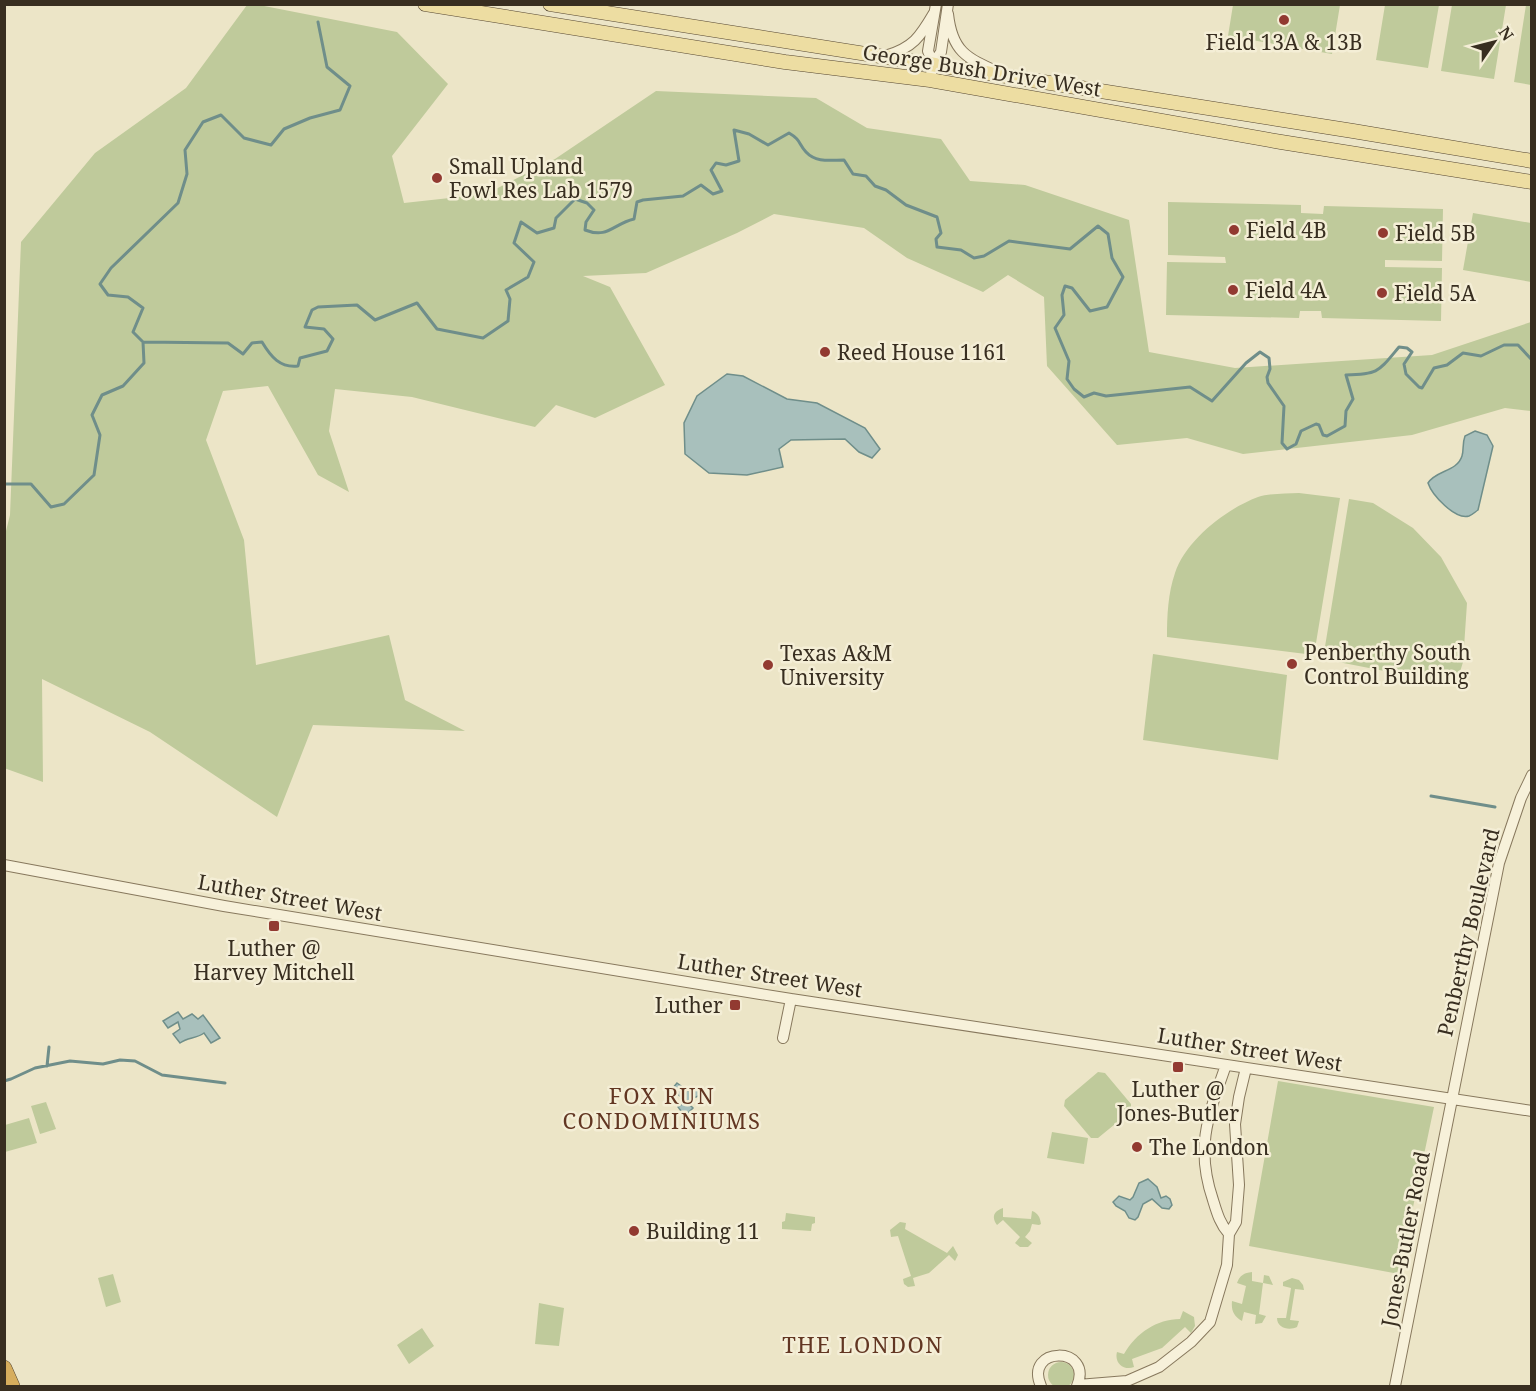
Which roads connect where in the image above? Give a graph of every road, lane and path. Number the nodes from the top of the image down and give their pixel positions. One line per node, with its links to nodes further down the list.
1 (425, 4): 8 (main road, George Bush Drive West)
2 (549, 4): 5 (main road, George Bush Drive West)
3 (935, 9): 5 (street); 6 (street)
4 (948, 9): 6 (street); 7 (street)
5 (883, 57): 6 (main road, George Bush Drive West)
6 (933, 64): 7 (main road, George Bush Drive West); 8 (street)
7 (1009, 77): 9 (main road, George Bush Drive West)
8 (930, 80): 10 (main road, George Bush Drive West)
9 (1532, 161)
10 (1532, 182)
11 (1532, 775): 17 (street, Penberthy Boulevard)
12 (4, 865): 13 (street, Luther Street West)
13 (791, 999): 14 (street); 15 (street, Luther Street West)
14 (783, 1038)
15 (1226, 1065): 16 (street, Luther Street West); 19 (street)
16 (1246, 1068): 17 (street, Luther Street West); 19 (street)
17 (1452, 1100): 18 (street, Luther Street West); 24 (street, Jones-Butler Road)
18 (1532, 1111)
19 (1229, 1234): 23 (street)
20 (4, 1368): 21 (highway)
21 (12, 1386)
22 (1041, 1386): 23 (street)
23 (1078, 1386)
24 (1395, 1386)

